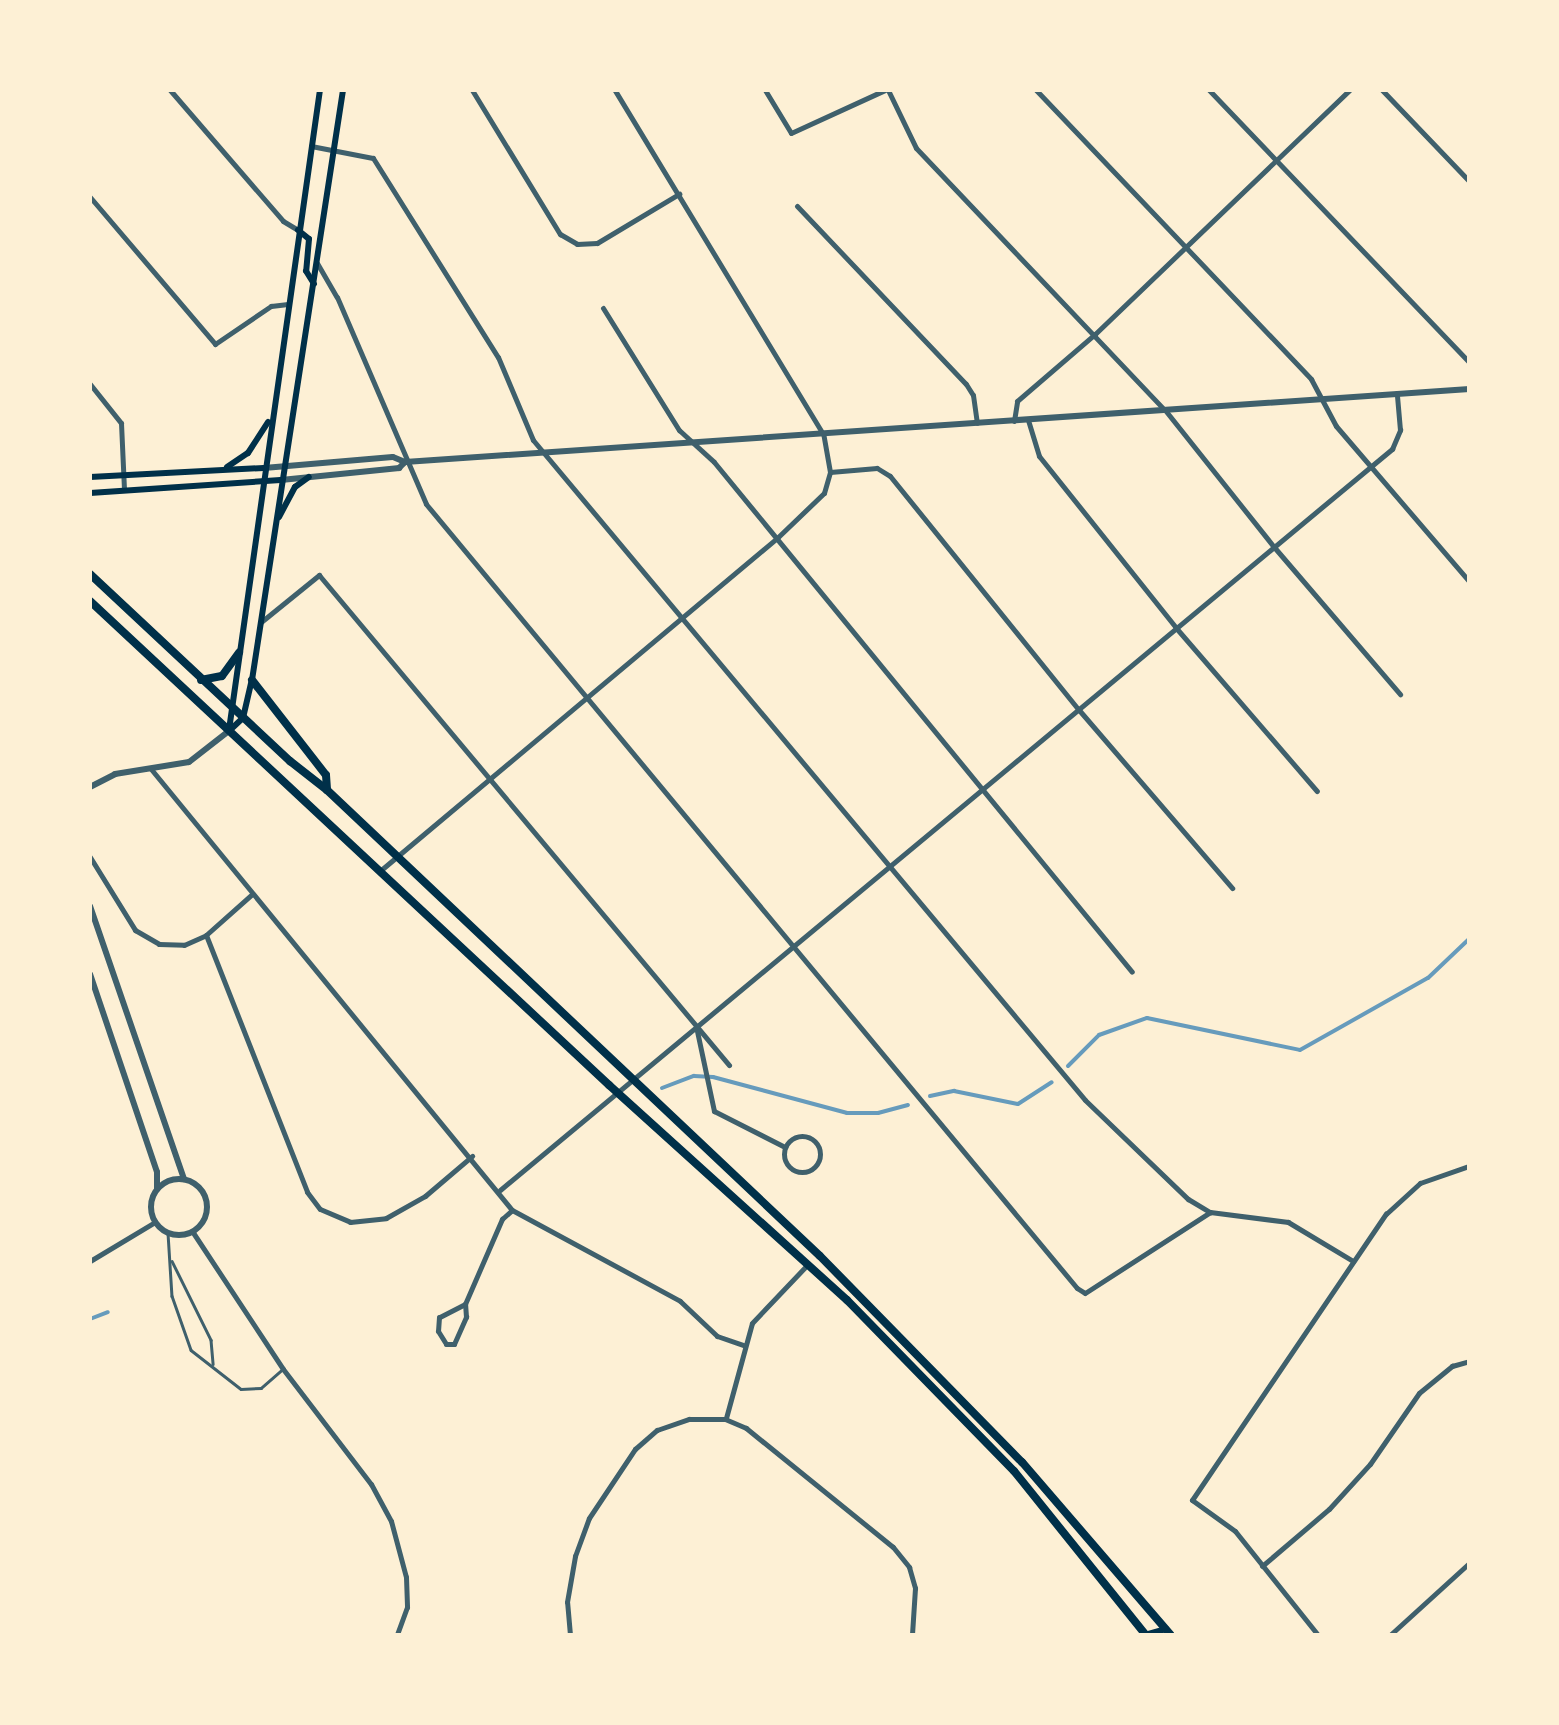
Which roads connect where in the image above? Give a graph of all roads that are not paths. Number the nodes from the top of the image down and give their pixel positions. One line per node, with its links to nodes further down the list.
1 (170, 90): 19 (street)
2 (320, 90): 12 (main road)
3 (342, 90): 13 (main road)
4 (472, 90): 16 (street)
5 (616, 90): 16 (street)
6 (765, 90): 7 (street)
7 (886, 90): 25 (street)
8 (1036, 90): 20 (street)
9 (1209, 90): 14 (street)
10 (1349, 90): 14 (street)
11 (1382, 90): 15 (street)
12 (311, 146): 13 (street); 19 (main road)
13 (333, 149): 21 (main road); 38 (street)
14 (1276, 160): 20 (street); 26 (street)
15 (1469, 180)
16 (679, 194): 36 (street)
17 (90, 198): 23 (street)
18 (797, 206): 35 (street)
19 (298, 230): 22 (main road); 23 (main road)
20 (1185, 248): 25 (street); 30 (street)
21 (318, 263): 22 (main road); 39 (street)
22 (314, 284): 41 (main road)
23 (288, 304): 32 (main road)
24 (604, 308): 37 (street)
25 (1095, 334): 31 (street); 34 (street)
26 (1469, 362)
27 (90, 384): 45 (street)
28 (1469, 389): 29 (street)
29 (1396, 393): 30 (street); 40 (street)
30 (1322, 399): 31 (street); 40 (street)
31 (1166, 410): 33 (street); 54 (street)
32 (272, 414): 42 (main road); 43 (main road)
33 (1028, 420): 34 (street); 60 (street)
34 (1014, 421): 35 (street)
35 (977, 423): 36 (street)
36 (823, 434): 37 (street); 44 (street)
37 (697, 443): 38 (street); 53 (street)
38 (546, 454): 39 (street); 58 (street)
39 (406, 462): 41 (street); 47 (street); 65 (street)
40 (1372, 466): 54 (street); 56 (street)
41 (284, 467): 42 (street); 49 (main road)
42 (264, 468): 43 (main road); 48 (main road)
43 (221, 470): 45 (main road)
44 (830, 472): 53 (street); 67 (street)
45 (124, 474): 46 (main road); 50 (street)
46 (90, 477)
47 (309, 477): 49 (street); 52 (main road)
48 (262, 479): 49 (main road); 50 (main road); 61 (main road)
49 (282, 480): 52 (main road)
50 (124, 490): 51 (main road)
51 (90, 493)
52 (276, 522): 59 (main road)
53 (777, 538): 58 (street); 74 (street)
54 (1274, 548): 60 (street); 64 (street)
55 (90, 574): 62 (main road)
56 (1469, 581)
57 (90, 601): 69 (main road)
58 (681, 616): 65 (street); 78 (street)
59 (261, 622): 63 (main road); 71 (street)
60 (1177, 628): 67 (street); 75 (street)
61 (239, 653): 62 (main road); 66 (main road)
62 (201, 680): 66 (main road)
63 (252, 680): 68 (main road); 73 (main road)
64 (1400, 694)
65 (583, 697): 71 (street); 84 (street)
66 (234, 709): 68 (main road); 69 (main road)
67 (1078, 710): 74 (street); 80 (street)
68 (243, 718): 69 (main road); 73 (main road)
69 (229, 731): 70 (street); 79 (main road)
70 (151, 769): 72 (street); 81 (street)
71 (488, 776): 76 (street); 87 (street)
72 (90, 787)
73 (327, 790): 76 (main road)
74 (982, 790): 78 (street); 85 (street)
75 (1317, 791)
76 (396, 855): 79 (street); 89 (main road)
77 (90, 857): 83 (street)
78 (889, 868): 84 (street); 98 (street)
79 (381, 870): 90 (main road)
80 (1232, 888)
81 (251, 894): 83 (street); 92 (street)
82 (90, 906): 94 (street)
83 (206, 935): 92 (street)
84 (794, 946): 87 (street); 98 (street)
85 (1132, 972)
86 (90, 974): 95 (street)
87 (696, 1027): 88 (street); 89 (street); 91 (street)
88 (730, 1065)
89 (635, 1078): 90 (street); 114 (main road)
90 (618, 1093): 96 (street); 105 (main road)
91 (785, 1147): 91 (street)
92 (472, 1156): 96 (street)
93 (1469, 1166): 104 (street)
94 (184, 1179): 95 (street); 100 (street)
95 (157, 1189): 99 (street)
96 (500, 1190): 97 (street)
97 (512, 1210): 106 (street); 107 (street)
98 (1210, 1212): 104 (street)
99 (155, 1222): 101 (street); 103 (street)
100 (192, 1231): 101 (street); 110 (street)
101 (168, 1233): 102 (lane)
102 (172, 1260): 109 (lane); 109 (lane)
103 (90, 1261)
104 (1352, 1261): 113 (street)
105 (809, 1263): 107 (street); 118 (main road)
106 (465, 1304): 106 (street)
107 (743, 1346): 111 (street)
108 (1469, 1361): 113 (street)
109 (213, 1366): 110 (lane)
110 (283, 1368): 115 (street)
111 (725, 1419): 116 (street); 117 (street)
112 (1469, 1563): 120 (street)
113 (1262, 1566): 119 (street)
114 (1167, 1633): 118 (main road)
115 (397, 1635)
116 (570, 1635)
117 (912, 1635)
118 (1146, 1635)
119 (1318, 1635)
120 (1390, 1635)

